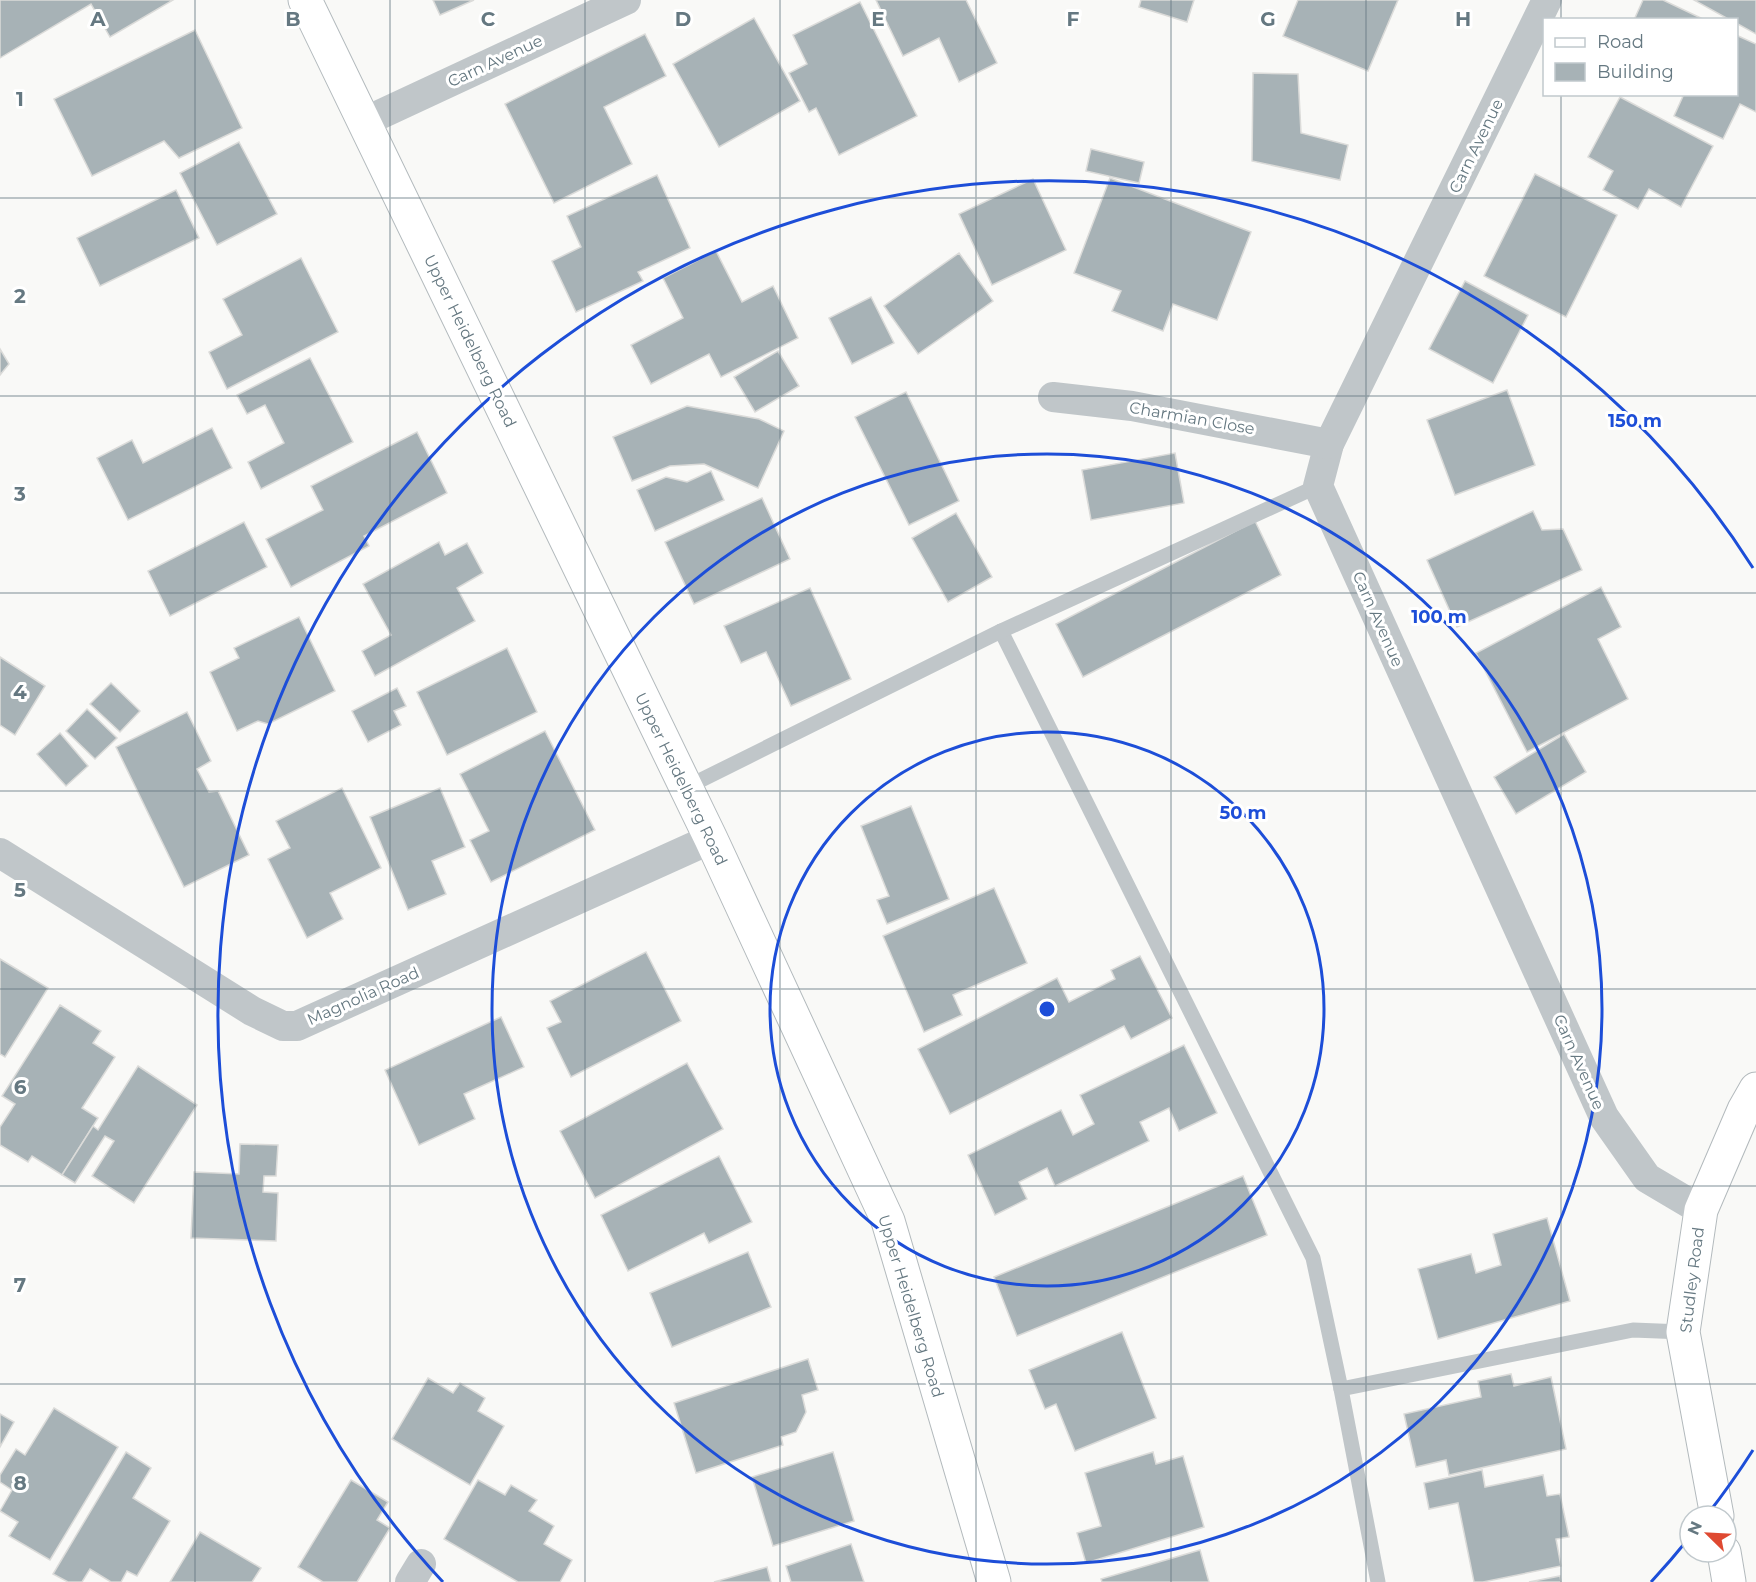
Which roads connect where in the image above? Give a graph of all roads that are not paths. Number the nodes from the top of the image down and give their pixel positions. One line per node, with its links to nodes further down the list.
1 (305, 0): 4 (main road, Upper Heidelberg Road)
2 (627, 0): 4 (street, Carn Avenue)
3 (1547, 0): 6 (street, Carn Avenue)
4 (364, 122): 9 (main road, Upper Heidelberg Road)
5 (1053, 397): 6 (street, Charmian Close)
6 (1329, 444): 7 (street, Carn Avenue)
7 (1318, 486): 8 (lane); 13 (street, Carn Avenue)
8 (1000, 632): 9 (lane); 15 (lane)
9 (685, 788): 10 (main road, Upper Heidelberg Road)
10 (711, 839): 11 (street, Magnolia Road); 18 (main road, Upper Heidelberg Road)
11 (0, 853)
12 (1756, 1089): 13 (main road, Studley Road)
13 (1701, 1210): 14 (main road, Studley Road)
14 (1683, 1332): 15 (lane); 16 (main road, Studley Road)
15 (1341, 1389): 19 (lane)
16 (1715, 1504)
17 (1726, 1564): 20 (main road)
18 (994, 1582)
19 (1378, 1582)
20 (1729, 1582)

